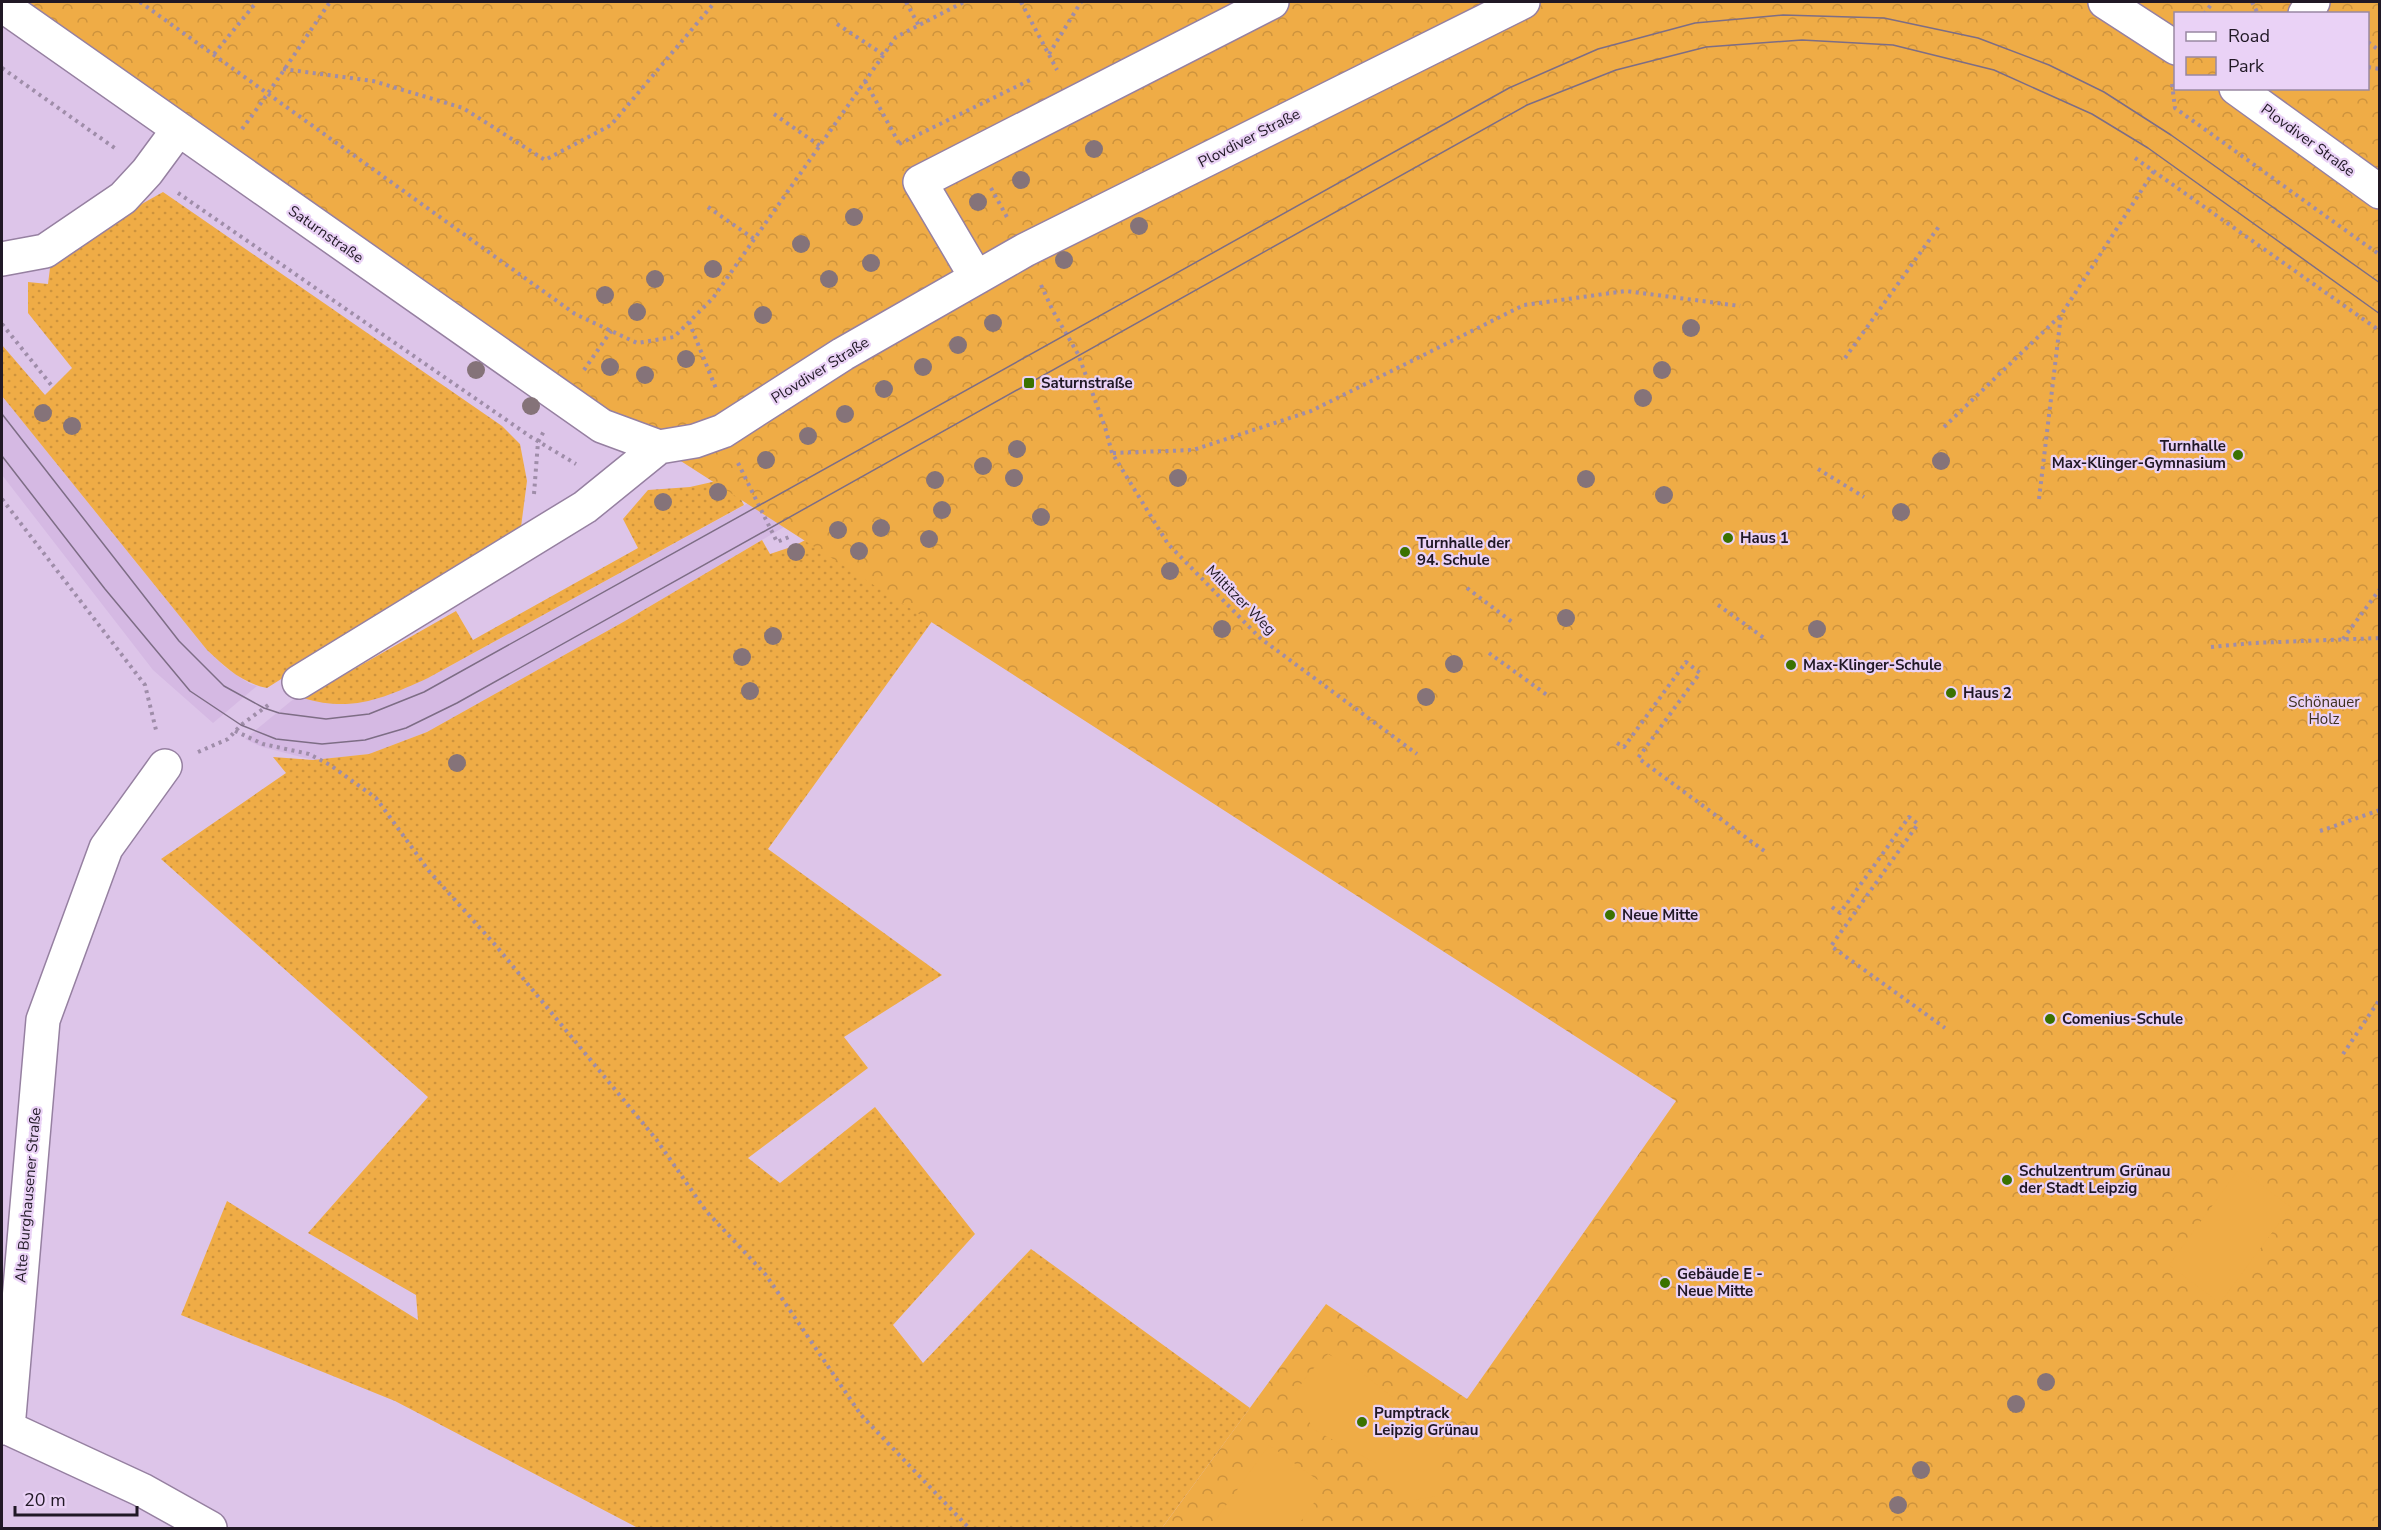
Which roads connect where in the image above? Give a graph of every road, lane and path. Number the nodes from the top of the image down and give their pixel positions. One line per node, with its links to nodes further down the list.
1 (140, 2): 15 (path)
2 (330, 2): 20 (path)
3 (715, 2): 20 (path)
4 (906, 2): 14 (path)
5 (964, 2): 14 (path)
6 (1021, 2): 17 (path)
7 (1081, 2): 17 (path)
8 (1272, 2): 26 (street)
9 (1523, 2): 40 (street, Plovdiver Straße)
10 (2105, 2): 18 (street)
11 (255, 4): 15 (path)
12 (2, 5): 28 (street, Saturnstraße)
13 (837, 24): 16 (path)
14 (919, 26): 16 (path)
15 (214, 54): 25 (path)
16 (884, 55): 21 (path)
17 (1049, 55): 26 (path)
18 (2173, 61): 22 (path)
19 (2, 68): 35 (path)
20 (284, 69): 25 (path)
21 (865, 81): 29 (path); 30 (path)
22 (2174, 84)
23 (2174, 90): 41 (path)
24 (2245, 91): 36 (street, Plovdiver Straße)
25 (270, 93): 33 (path); 47 (path)
26 (1074, 103): 31 (street)
27 (774, 114): 30 (path)
28 (178, 130): 33 (street, Saturnstraße); 35 (street)
29 (899, 144)
30 (820, 146): 39 (path)
31 (974, 155): 40 (path); 43 (street)
32 (2135, 158): 34 (path)
33 (221, 160): 54 (street, Saturnstraße)
34 (2154, 171): 46 (path); 49 (path)
35 (147, 172): 42 (street); 58 (path)
36 (2379, 192)
37 (708, 207): 39 (path)
38 (1940, 225): 50 (path)
39 (754, 239): 47 (path)
40 (1025, 250): 43 (street, Plovdiver Straße)
41 (2379, 255)
42 (4, 265)
43 (976, 277): 53 (street, Plovdiver Straße)
44 (1043, 289): 55 (path, Miltitzer Weg)
45 (1740, 306): 55 (path)
46 (2061, 315): 52 (path); 61 (path)
47 (689, 322): 53 (path)
48 (2, 324): 51 (path)
49 (2379, 331)
50 (1845, 358)
51 (52, 386)
52 (1944, 427)
53 (723, 431): 54 (street, Plovdiver Straße)
54 (659, 447): 58 (street)
55 (1112, 453): 75 (path, Miltitzer Weg)
56 (737, 461): 62 (path)
57 (1818, 469): 59 (path)
58 (622, 478): 72 (street)
59 (1864, 497)
60 (2, 499): 76 (path)
61 (2039, 499)
62 (789, 537)
63 (1467, 588): 66 (path)
64 (2379, 589): 69 (path)
65 (1719, 605): 67 (path)
66 (1512, 622)
67 (1764, 638)
68 (2379, 638): 69 (path)
69 (2343, 640): 70 (path)
70 (2211, 647)
71 (1489, 653): 73 (path)
72 (298, 682): 86 (path)
73 (1547, 695)
74 (1617, 743): 79 (path)
75 (1417, 754)
76 (165, 766): 84 (street, Alte Burghausener Straße)
77 (2379, 810): 78 (path)
78 (2320, 831)
79 (1767, 853)
80 (1833, 907): 82 (path)
81 (2379, 999): 83 (path)
82 (1945, 1028)
83 (2343, 1054)
84 (5, 1428): 85 (street, Alte Burghausener Straße)
85 (210, 1528)
86 (969, 1528)

